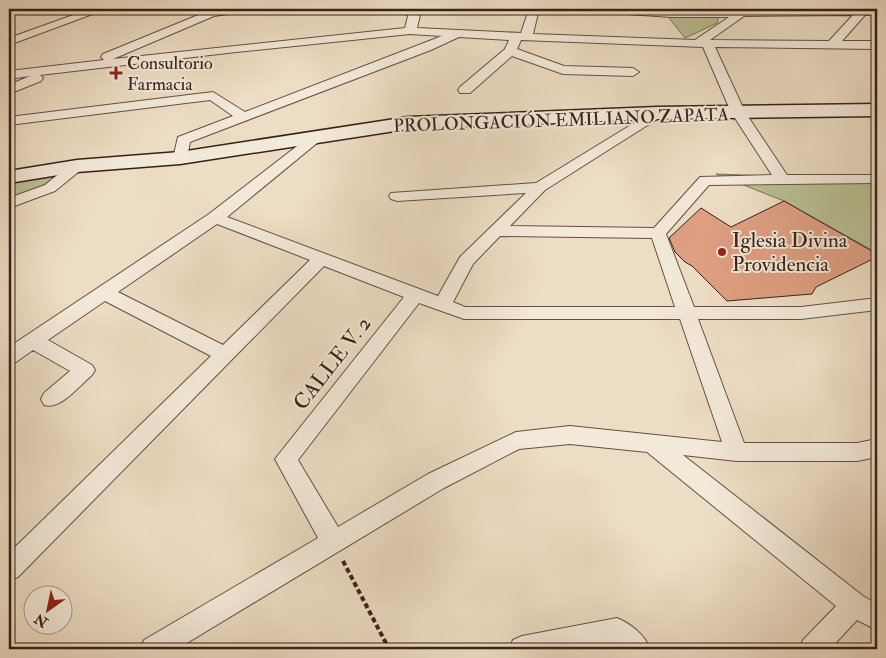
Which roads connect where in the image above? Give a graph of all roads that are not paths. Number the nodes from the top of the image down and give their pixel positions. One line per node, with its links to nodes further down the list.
1 (100, 9): 14 (street)
2 (242, 9): 7 (street)
3 (407, 9): 11 (street)
4 (534, 9): 13 (street)
5 (596, 9): 10 (street)
6 (863, 10): 8 (street); 9 (street); 16 (street)
7 (211, 11): 19 (street)
8 (739, 11): 10 (street); 15 (street)
9 (877, 11)
10 (672, 14): 15 (street)
11 (410, 31): 12 (street); 19 (street)
12 (456, 34): 13 (street); 28 (street)
13 (521, 37): 15 (street); 18 (street)
14 (9, 42)
15 (699, 44): 16 (street); 27 (street)
16 (832, 45): 17 (street)
17 (877, 45)
18 (510, 52): 21 (street); 24 (street)
19 (88, 66): 20 (street)
20 (59, 69): 22 (street); 23 (street)
21 (633, 72)
22 (9, 75)
23 (9, 90)
24 (465, 90)
25 (877, 110): 27 (main road, PROLONGACIÓN EMILIANO ZAPATA)
26 (657, 112): 27 (main road, PROLONGACIÓN EMILIANO ZAPATA); 30 (main road, PROLONGACIÓN EMILIANO ZAPATA); 36 (street)
27 (738, 112): 34 (street)
28 (244, 117): 29 (street); 31 (street)
29 (9, 120)
30 (315, 139): 31 (main road, PROLONGACIÓN EMILIANO ZAPATA); 39 (street)
31 (180, 158): 32 (main road, PROLONGACIÓN EMILIANO ZAPATA)
32 (77, 166): 33 (main road, PROLONGACIÓN EMILIANO ZAPATA); 38 (street)
33 (9, 177)
34 (782, 180): 35 (street); 41 (street)
35 (872, 180)
36 (540, 187): 37 (street); 40 (street)
37 (397, 196)
38 (9, 203)
39 (215, 218): 42 (street); 43 (street)
40 (497, 231): 41 (street); 46 (street)
41 (658, 233): 47 (street)
42 (321, 259): 44 (street); 49 (street)
43 (104, 293): 48 (street); 49 (street)
44 (415, 295): 46 (street); 55 (street, CALLE V. 2)
45 (877, 304): 47 (street)
46 (442, 306): 47 (street)
47 (687, 313): 54 (street)
48 (33, 341): 50 (street); 51 (street)
49 (224, 354): 56 (street)
50 (9, 357)
51 (51, 399)
52 (652, 443): 54 (street); 55 (street); 57 (street)
53 (877, 448): 54 (street)
54 (737, 452)
55 (334, 542): 59 (street)
56 (9, 569)
57 (854, 605): 58 (street); 62 (street)
58 (877, 617)
59 (153, 649)
60 (522, 649): 61 (street)
61 (637, 649)
62 (812, 649)

